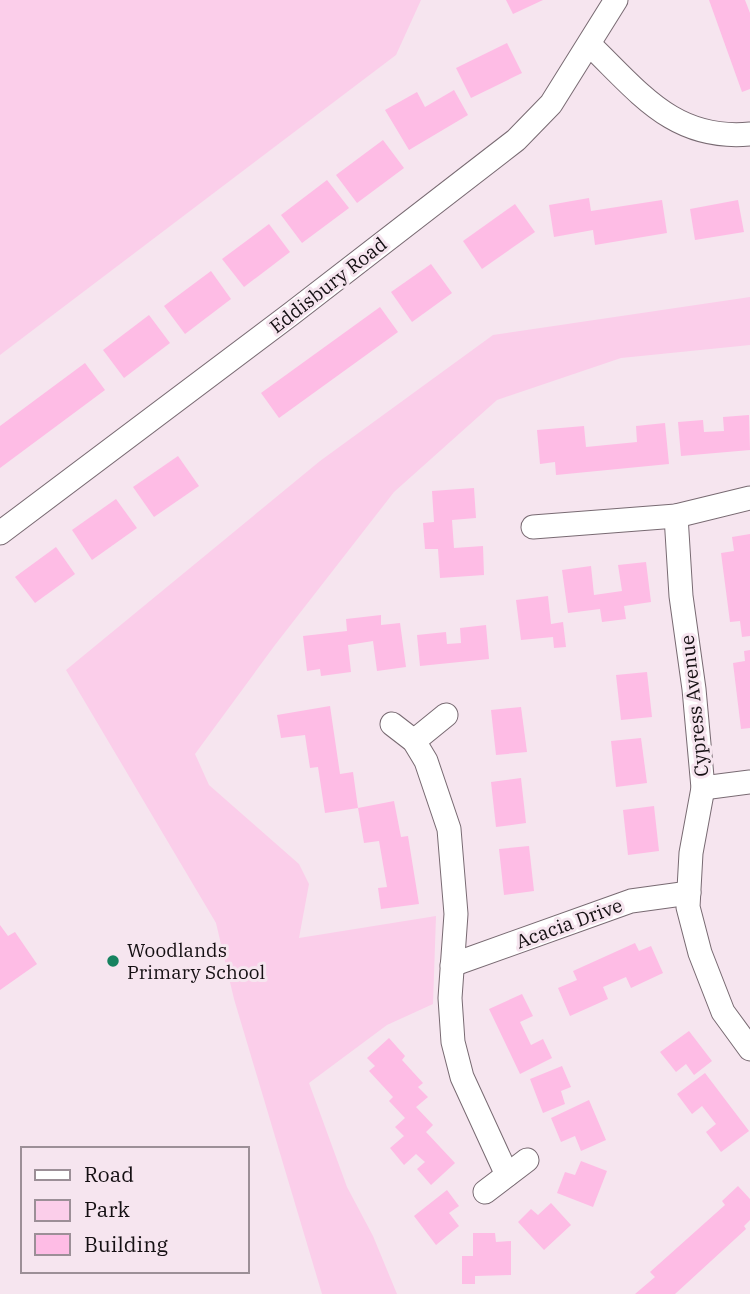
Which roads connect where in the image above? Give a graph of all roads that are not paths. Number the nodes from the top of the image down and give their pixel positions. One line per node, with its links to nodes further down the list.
1 (616, 0): 2 (street, Eddisbury Road)
2 (590, 45): 3 (street); 7 (street, Eddisbury Road)
3 (750, 134)
4 (750, 498): 5 (street)
5 (676, 516): 6 (street); 12 (street, Cypress Avenue)
6 (533, 527)
7 (0, 533)
8 (446, 715): 10 (street)
9 (392, 724): 10 (street)
10 (414, 741): 14 (street)
11 (750, 782): 12 (street)
12 (703, 788): 13 (street, Cypress Avenue)
13 (689, 893): 14 (street, Acacia Drive); 15 (street, Cypress Avenue)
14 (452, 965): 17 (street)
15 (750, 1049)
16 (527, 1160): 17 (street)
17 (508, 1175): 18 (street)
18 (485, 1192)

